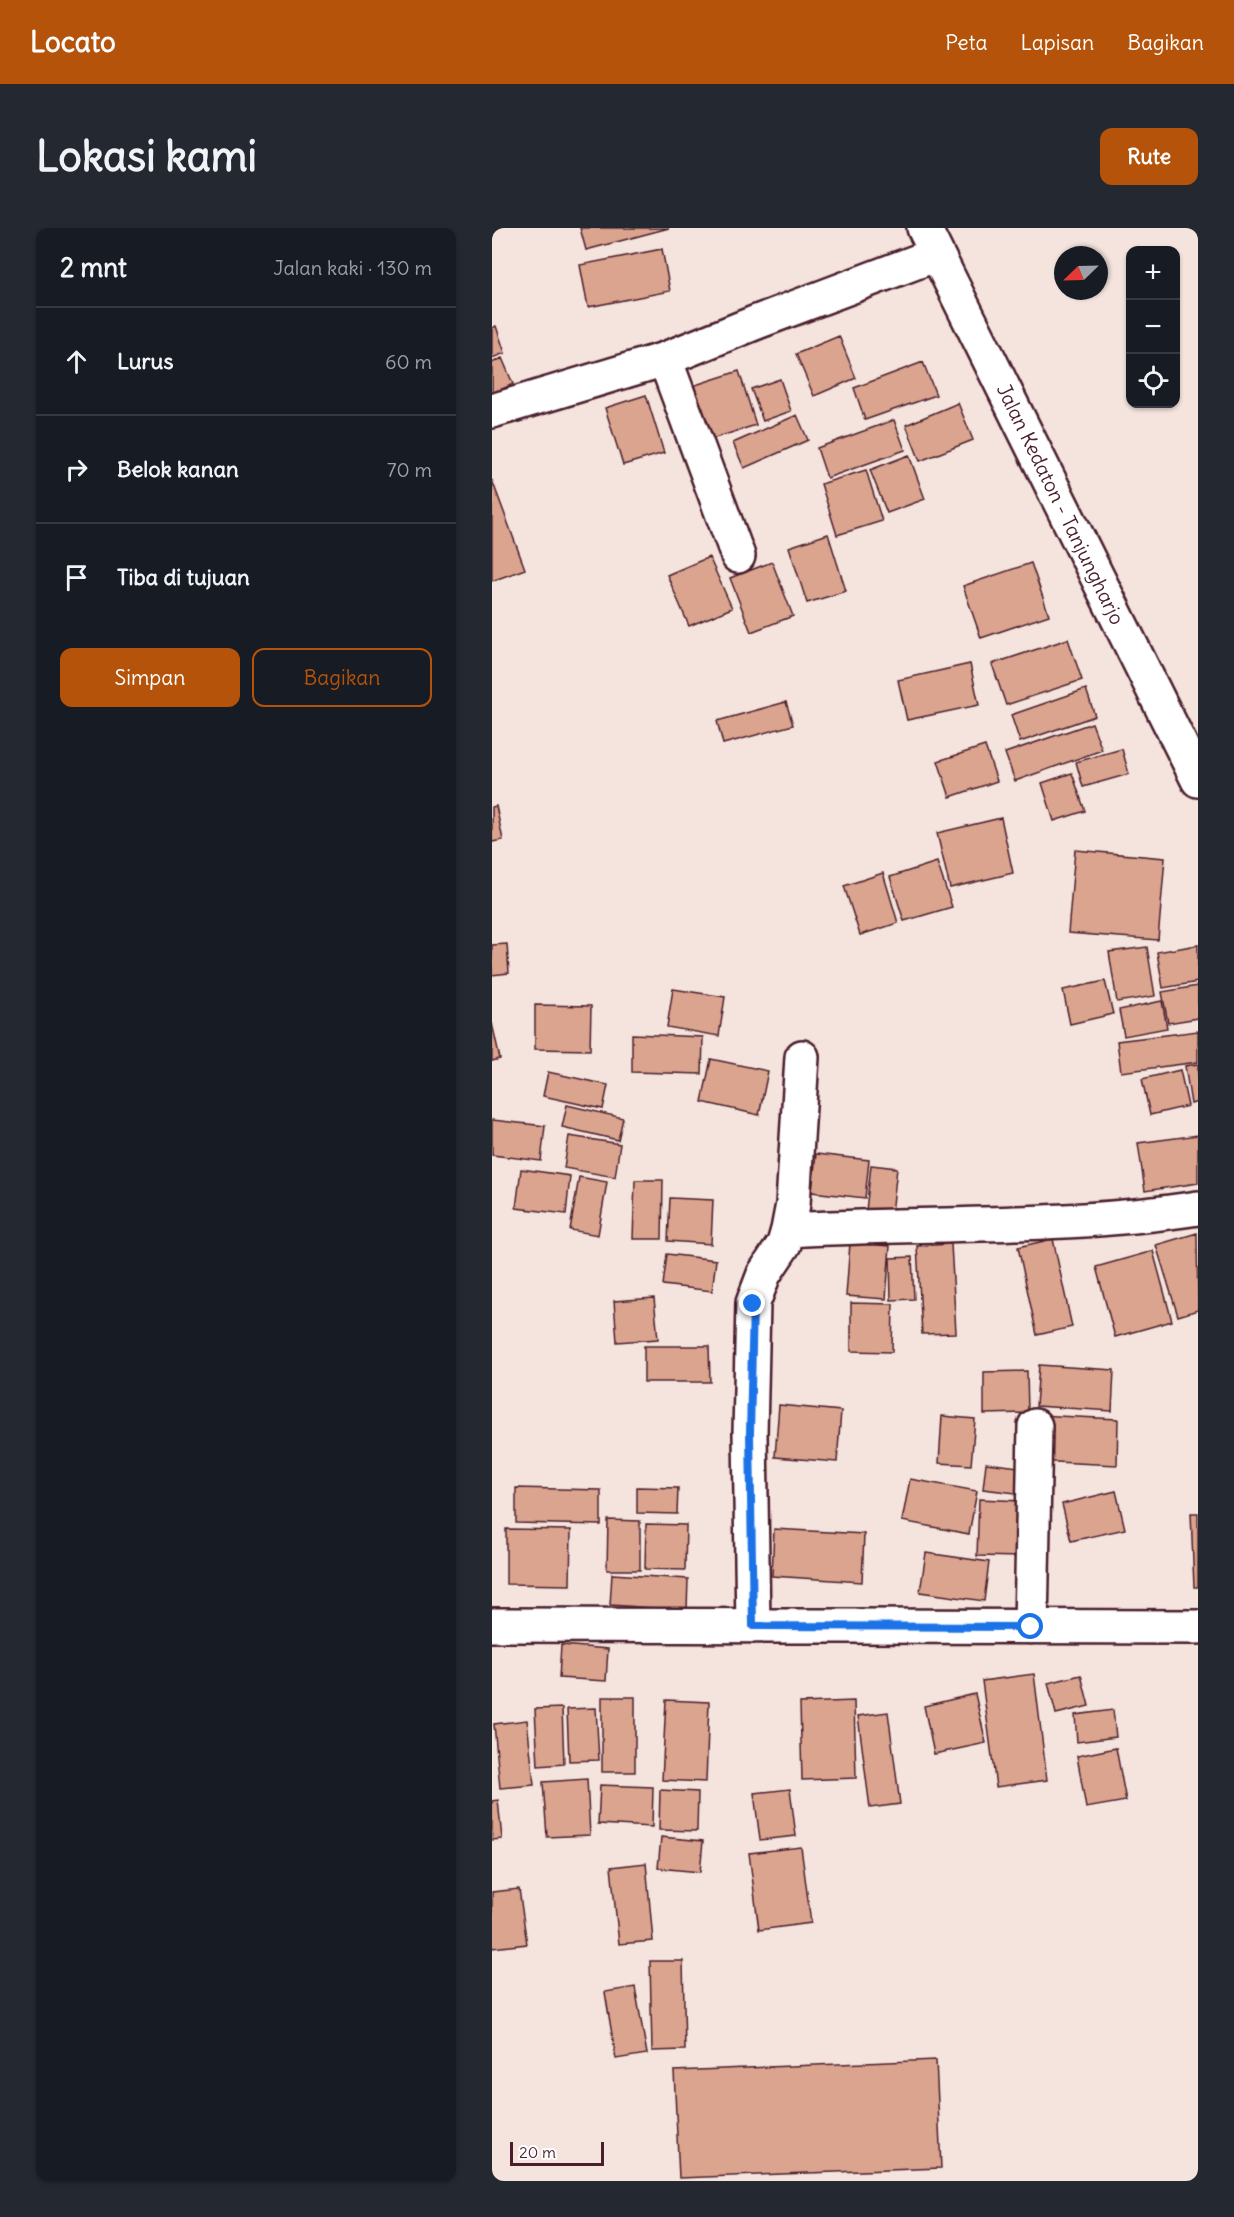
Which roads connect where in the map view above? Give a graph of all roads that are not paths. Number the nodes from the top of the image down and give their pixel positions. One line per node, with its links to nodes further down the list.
1 (931, 241): 2 (street); 5 (street, Jalan Kedaton - Tanjungharjo)
2 (665, 359): 3 (street); 4 (street)
3 (492, 411)
4 (738, 556)
5 (1198, 780)
6 (802, 1056): 8 (street)
7 (1198, 1208): 8 (street)
8 (788, 1230): 11 (street)
9 (1035, 1426): 12 (street)
10 (492, 1625): 11 (street)
11 (753, 1626): 12 (street)
12 (1031, 1627): 13 (street)
13 (1198, 1627)

